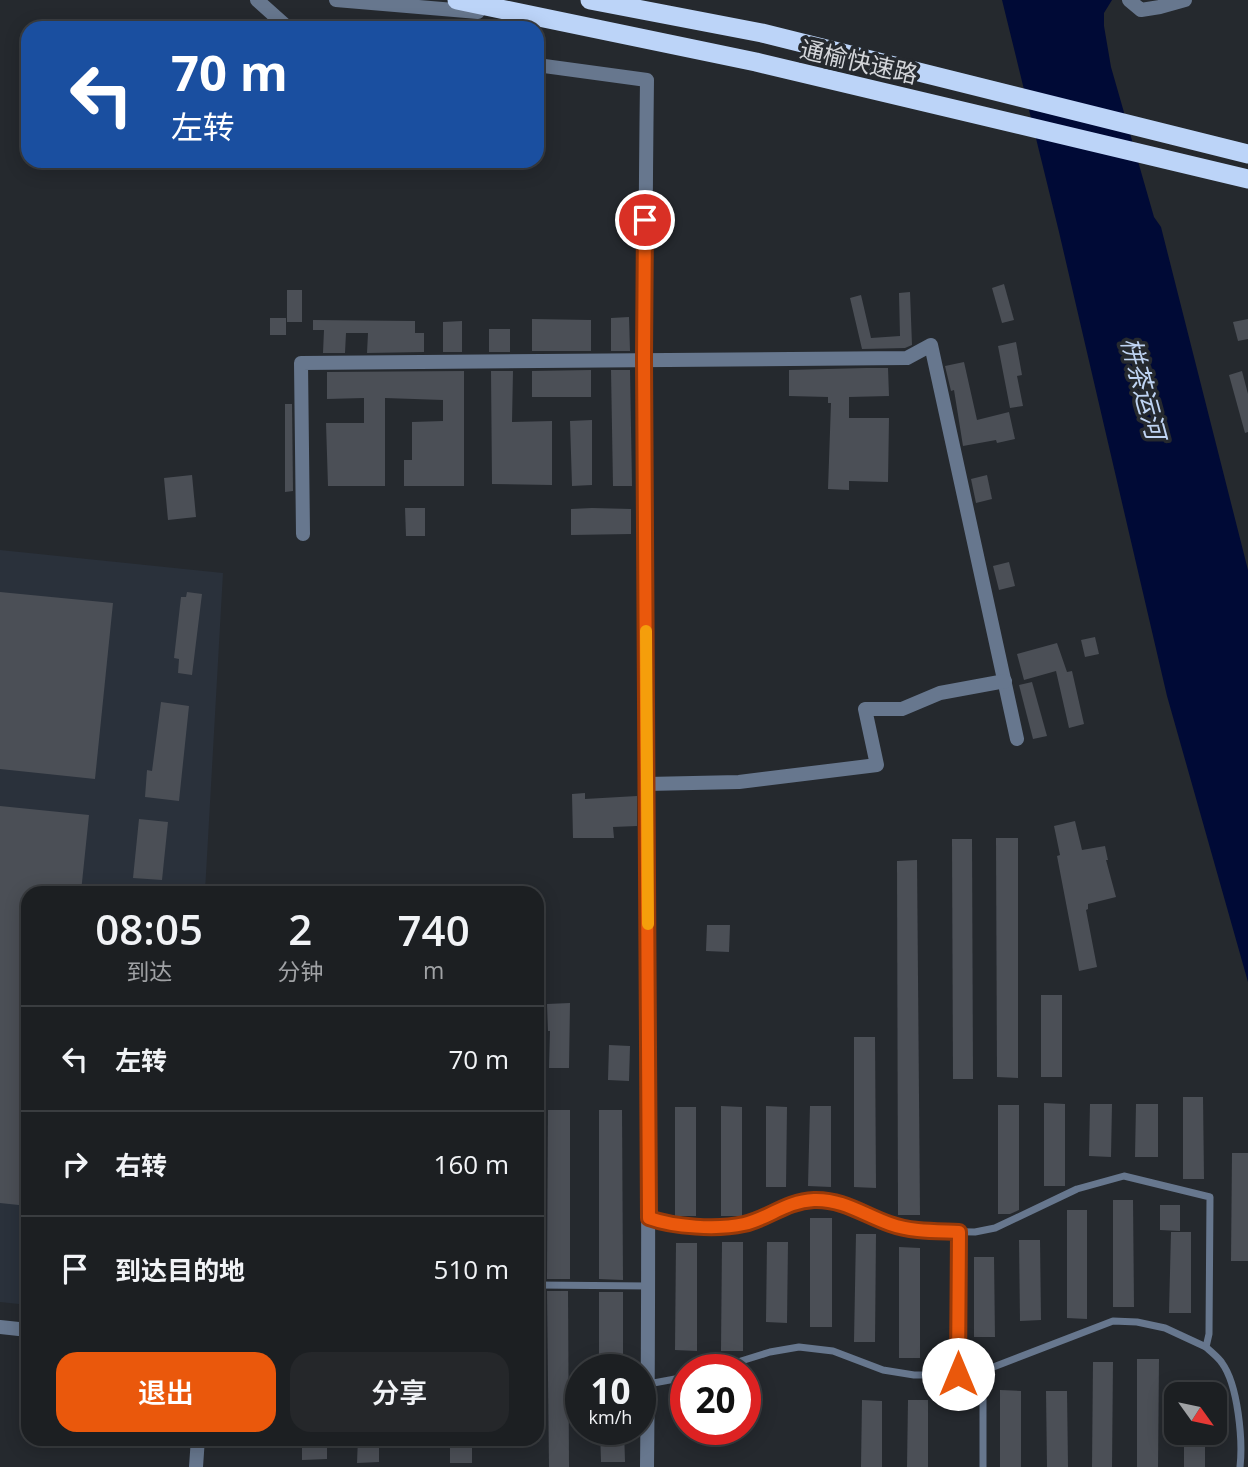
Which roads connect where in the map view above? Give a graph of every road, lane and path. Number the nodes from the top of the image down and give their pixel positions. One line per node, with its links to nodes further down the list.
1 (257, 0): 8 (street)
2 (336, 0): 7 (street)
3 (457, 0): 7 (highway, 通榆快速路)
4 (590, 0): 10 (highway, 通榆快速路)
5 (1129, 0): 6 (street)
6 (1185, 0)
7 (547, 18): 11 (highway, 通榆快速路)
8 (280, 21)
9 (544, 66): 12 (street)
10 (1248, 153)
11 (1248, 178)
12 (644, 359): 13 (street); 14 (street); 16 (street)
13 (303, 534)
14 (1005, 681): 15 (street); 16 (street)
15 (1017, 739)
16 (647, 784): 17 (street)
17 (649, 1218): 18 (lane); 20 (street)
18 (959, 1232): 23 (lane); 27 (lane)
19 (544, 1285): 20 (lane)
20 (649, 1286): 24 (street)
21 (0, 1327): 22 (street)
22 (21, 1329)
23 (1206, 1347): 26 (lane); 33 (lane)
24 (648, 1354)
25 (761, 1355): 27 (lane)
26 (983, 1371): 27 (lane); 32 (lane)
27 (958, 1374)
28 (647, 1445): 31 (street)
29 (197, 1446): 30 (street)
30 (196, 1467)
31 (647, 1467)
32 (983, 1467)
33 (1240, 1467)

